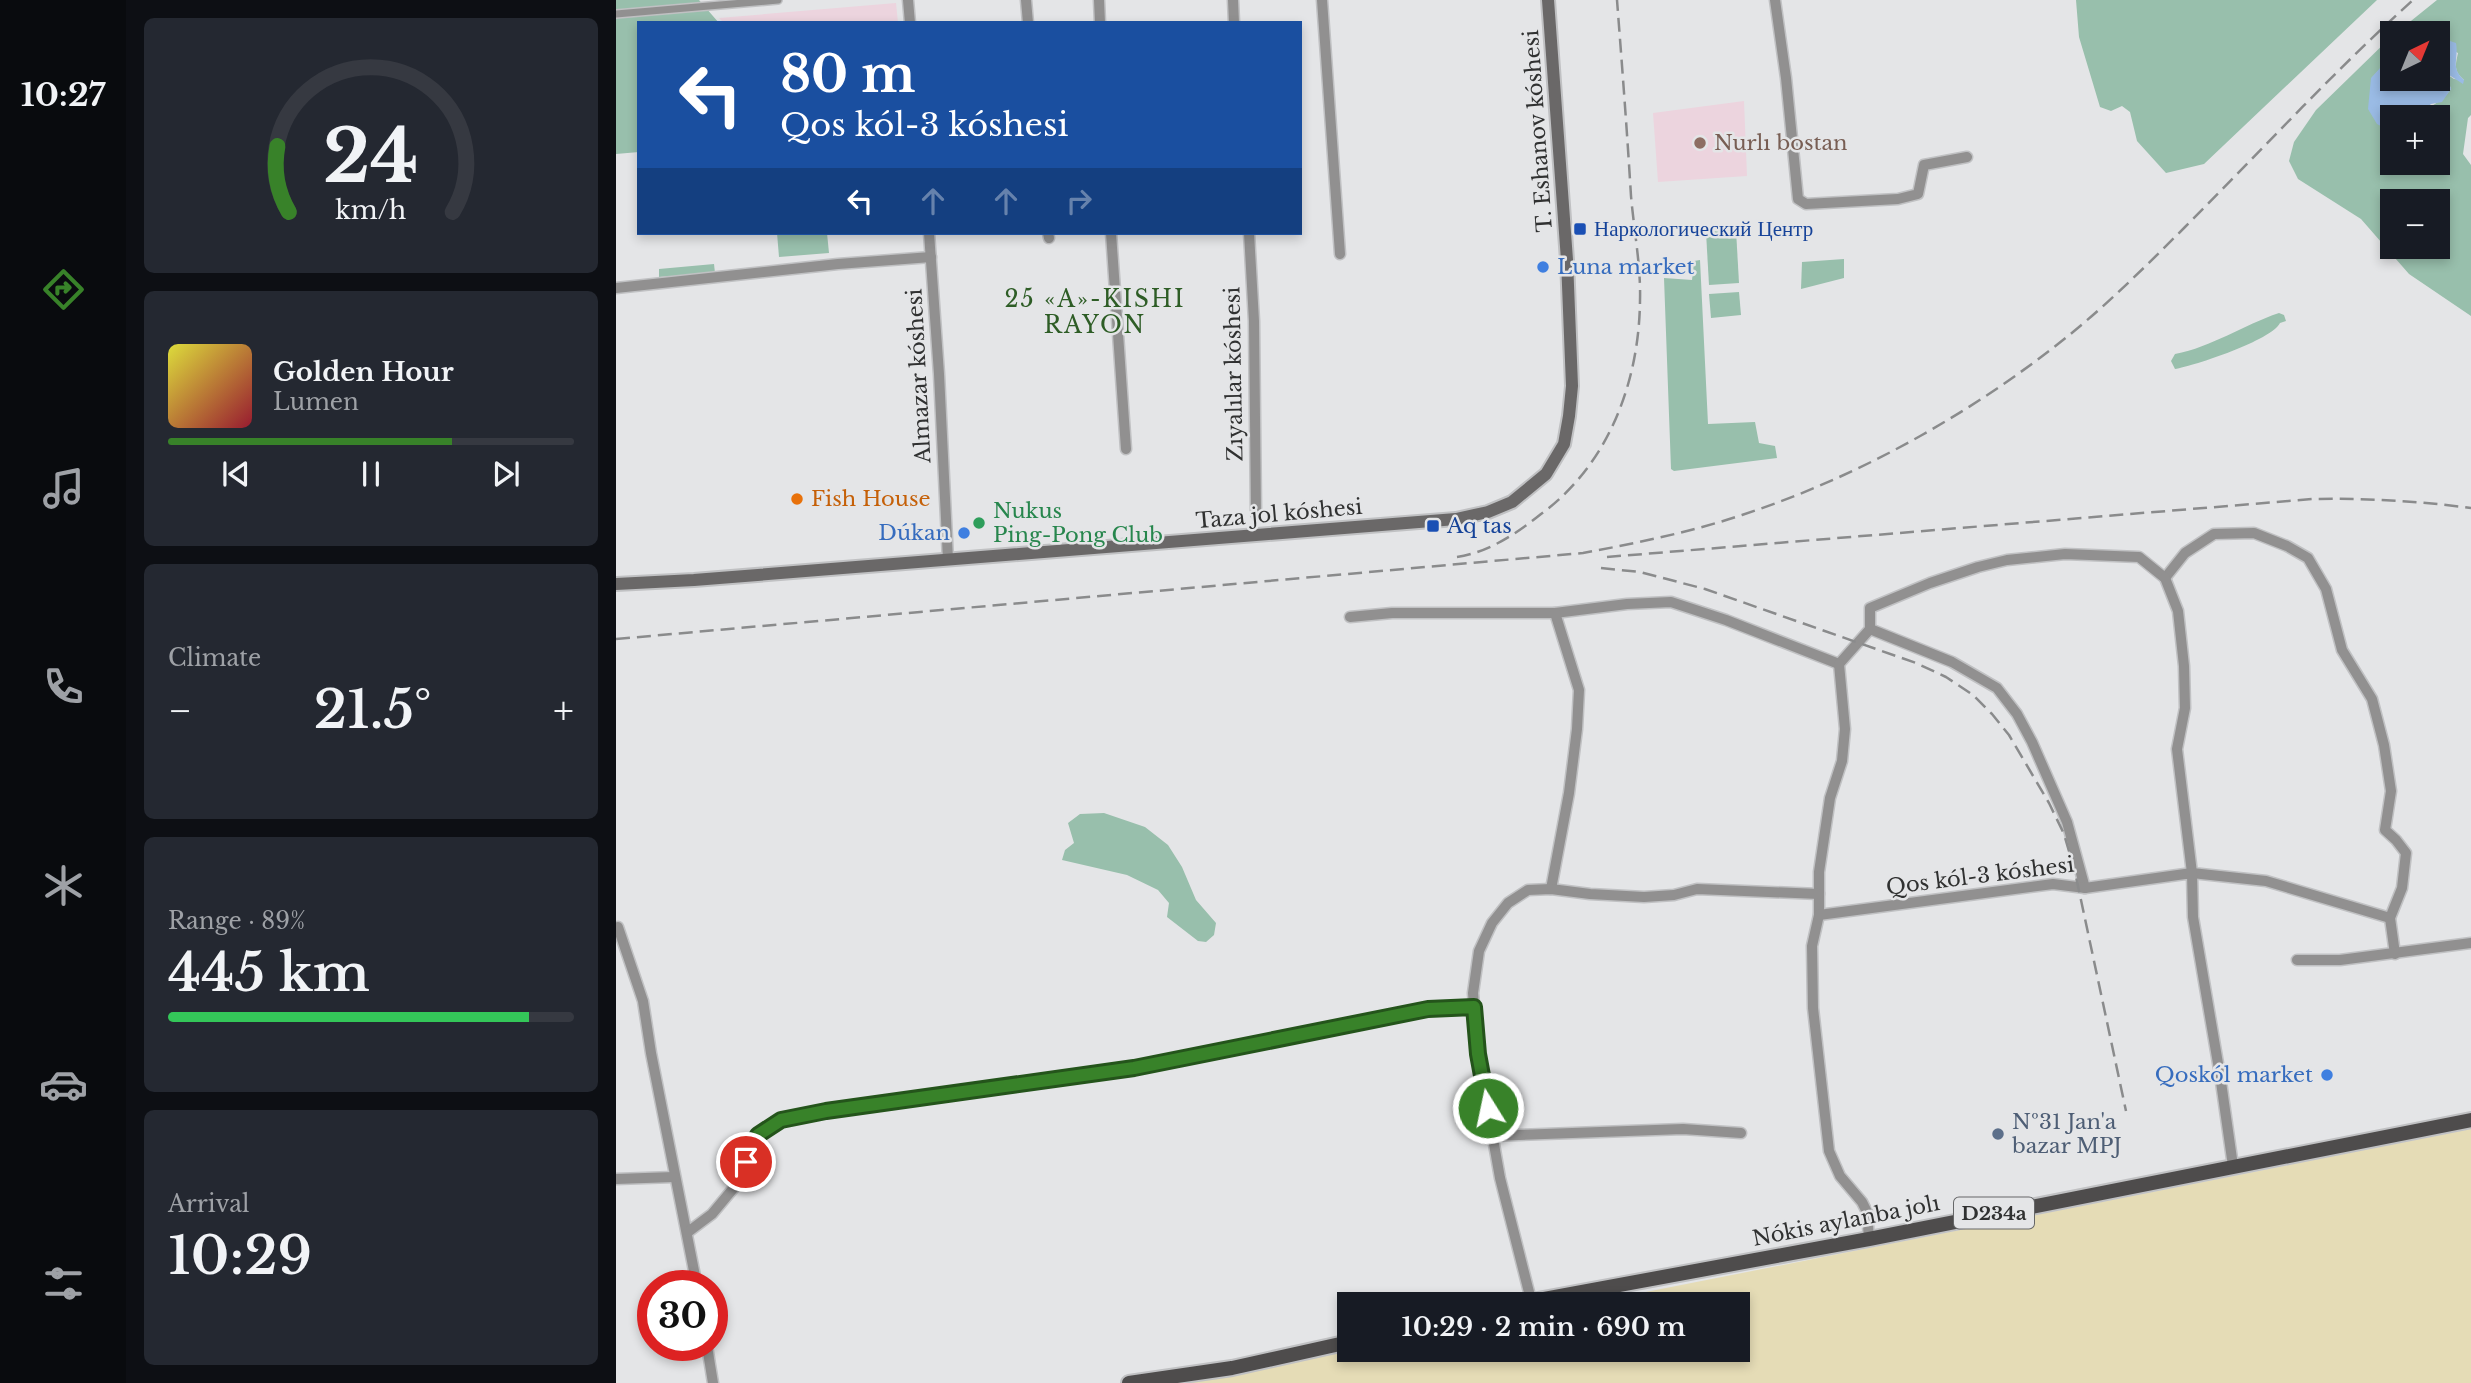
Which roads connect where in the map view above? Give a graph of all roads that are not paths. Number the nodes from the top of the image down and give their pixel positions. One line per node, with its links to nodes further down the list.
1 (778, 0): 9 (street)
2 (908, 0): 10 (street)
3 (1026, 0): 11 (street)
4 (1099, 0): 12 (street)
5 (1233, 0): 13 (street)
6 (1322, 0): 18 (street)
7 (1548, 0): 21 (main road, T. Eshanov kóshesi)
8 (1774, 0): 14 (street)
9 (616, 14)
10 (911, 21)
11 (1028, 21)
12 (1100, 21)
13 (1234, 21)
14 (1967, 157)
15 (929, 235): 19 (street, Almazar kóshesi)
16 (1111, 235): 22 (street)
17 (1249, 235): 23 (street, Zıyalılar kóshesi)
18 (1340, 254)
19 (931, 257): 20 (street); 24 (street, Almazar kóshesi)
20 (616, 288)
21 (1572, 386): 24 (main road, Taza jol kóshesi)
22 (1126, 449)
23 (1256, 514)
24 (948, 560): 26 (main road, Taza jol kóshesi)
25 (2165, 578): 29 (street); 31 (street); 36 (street)
26 (616, 584)
27 (1555, 613): 28 (street); 30 (street); 33 (street)
28 (1350, 617)
29 (1870, 629): 30 (street); 32 (street, Qos kól-3 kóshesi)
30 (1839, 664): 34 (street)
31 (2192, 873): 32 (street); 36 (street); 45 (street)
32 (2085, 888): 35 (street, Qos kól-3 kóshesi)
33 (1551, 889): 34 (street); 41 (street)
34 (1819, 894): 35 (street)
35 (1819, 915): 49 (street)
36 (2390, 918): 39 (street)
37 (618, 927): 46 (street)
38 (2471, 943): 39 (street)
39 (2396, 954): 40 (street)
40 (2297, 960)
41 (1474, 1007): 44 (street); 48 (street)
42 (2471, 1119): 45 (main road, Nókis aylanba jolı / D234a)
43 (1741, 1133): 44 (street)
44 (1492, 1136): 51 (street)
45 (2233, 1166): 49 (main road, Nókis aylanba jolı / D234a)
46 (674, 1177): 47 (street); 48 (street)
47 (616, 1179)
48 (688, 1232): 50 (street)
49 (1869, 1239): 52 (main road, Nókis aylanba jolı / D234a)
50 (694, 1270)
51 (1529, 1292)
52 (1575, 1292)
53 (1337, 1345): 56 (main road)
54 (709, 1361): 55 (street)
55 (713, 1383)
56 (1129, 1383)

